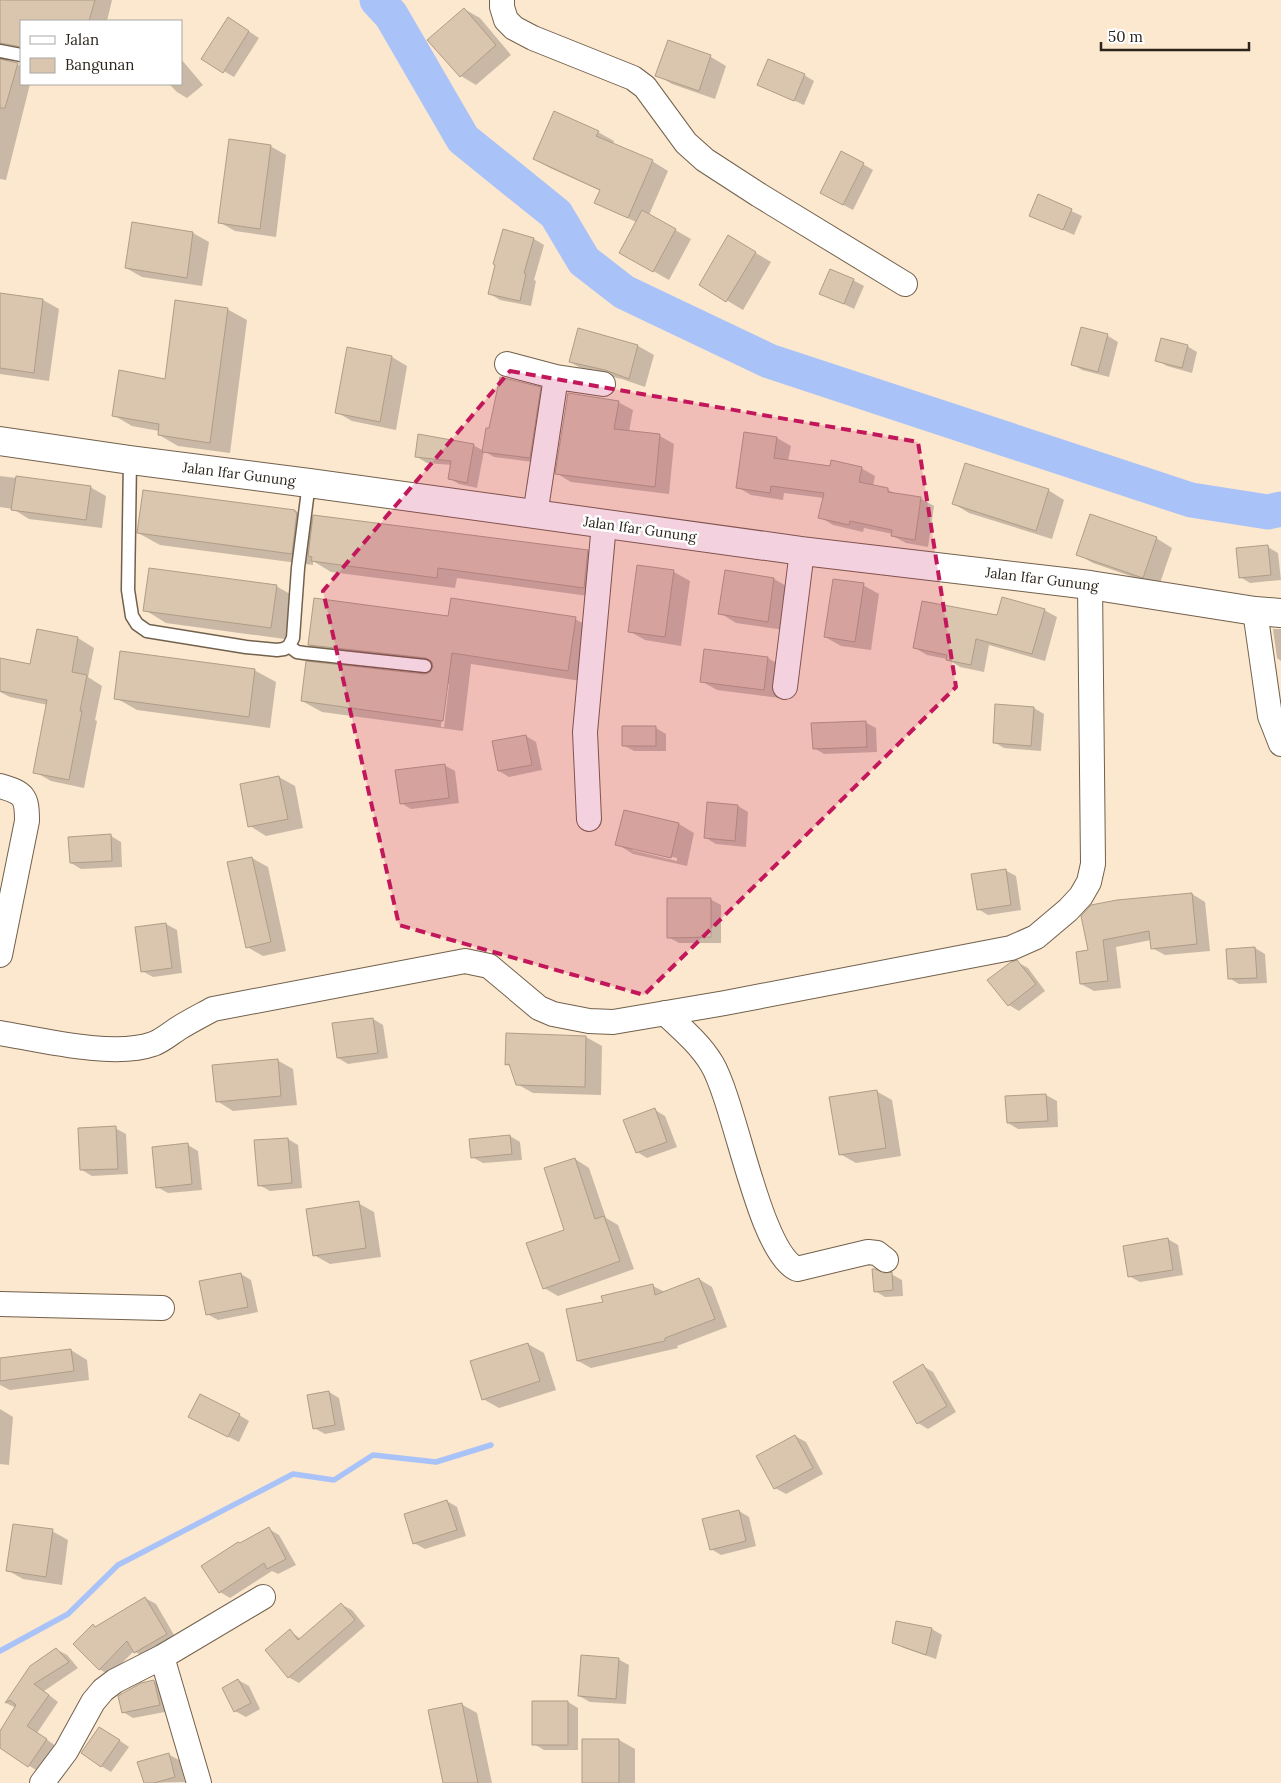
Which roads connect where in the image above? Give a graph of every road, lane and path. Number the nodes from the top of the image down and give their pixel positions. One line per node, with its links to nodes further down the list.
1 (502, 0): 4 (street)
2 (0, 50): 3 (lane)
3 (20, 55)
4 (904, 284)
5 (507, 364): 6 (street)
6 (556, 377): 7 (street); 11 (street)
7 (602, 384)
8 (0, 441): 9 (street, Jalan Ifar Gunung)
9 (130, 460): 10 (street, Jalan Ifar Gunung); 16 (lane)
10 (309, 483): 11 (street, Jalan Ifar Gunung); 16 (lane)
11 (535, 515): 12 (street, Jalan Ifar Gunung)
12 (604, 524): 13 (street, Jalan Ifar Gunung); 21 (street)
13 (802, 551): 14 (street, Jalan Ifar Gunung); 18 (street)
14 (1090, 585): 15 (street, Jalan Ifar Gunung); 23 (street)
15 (1268, 612): 19 (street)
16 (289, 646): 17 (lane)
17 (425, 666)
18 (786, 686)
19 (1281, 744)
20 (0, 786): 22 (street)
21 (589, 819)
22 (0, 955)
23 (666, 1013): 24 (street); 25 (street)
24 (0, 1033)
25 (886, 1260)
26 (0, 1304): 27 (street)
27 (162, 1308)
28 (263, 1597): 29 (street)
29 (162, 1657): 30 (street); 31 (street)
30 (42, 1783)
31 (199, 1783)

